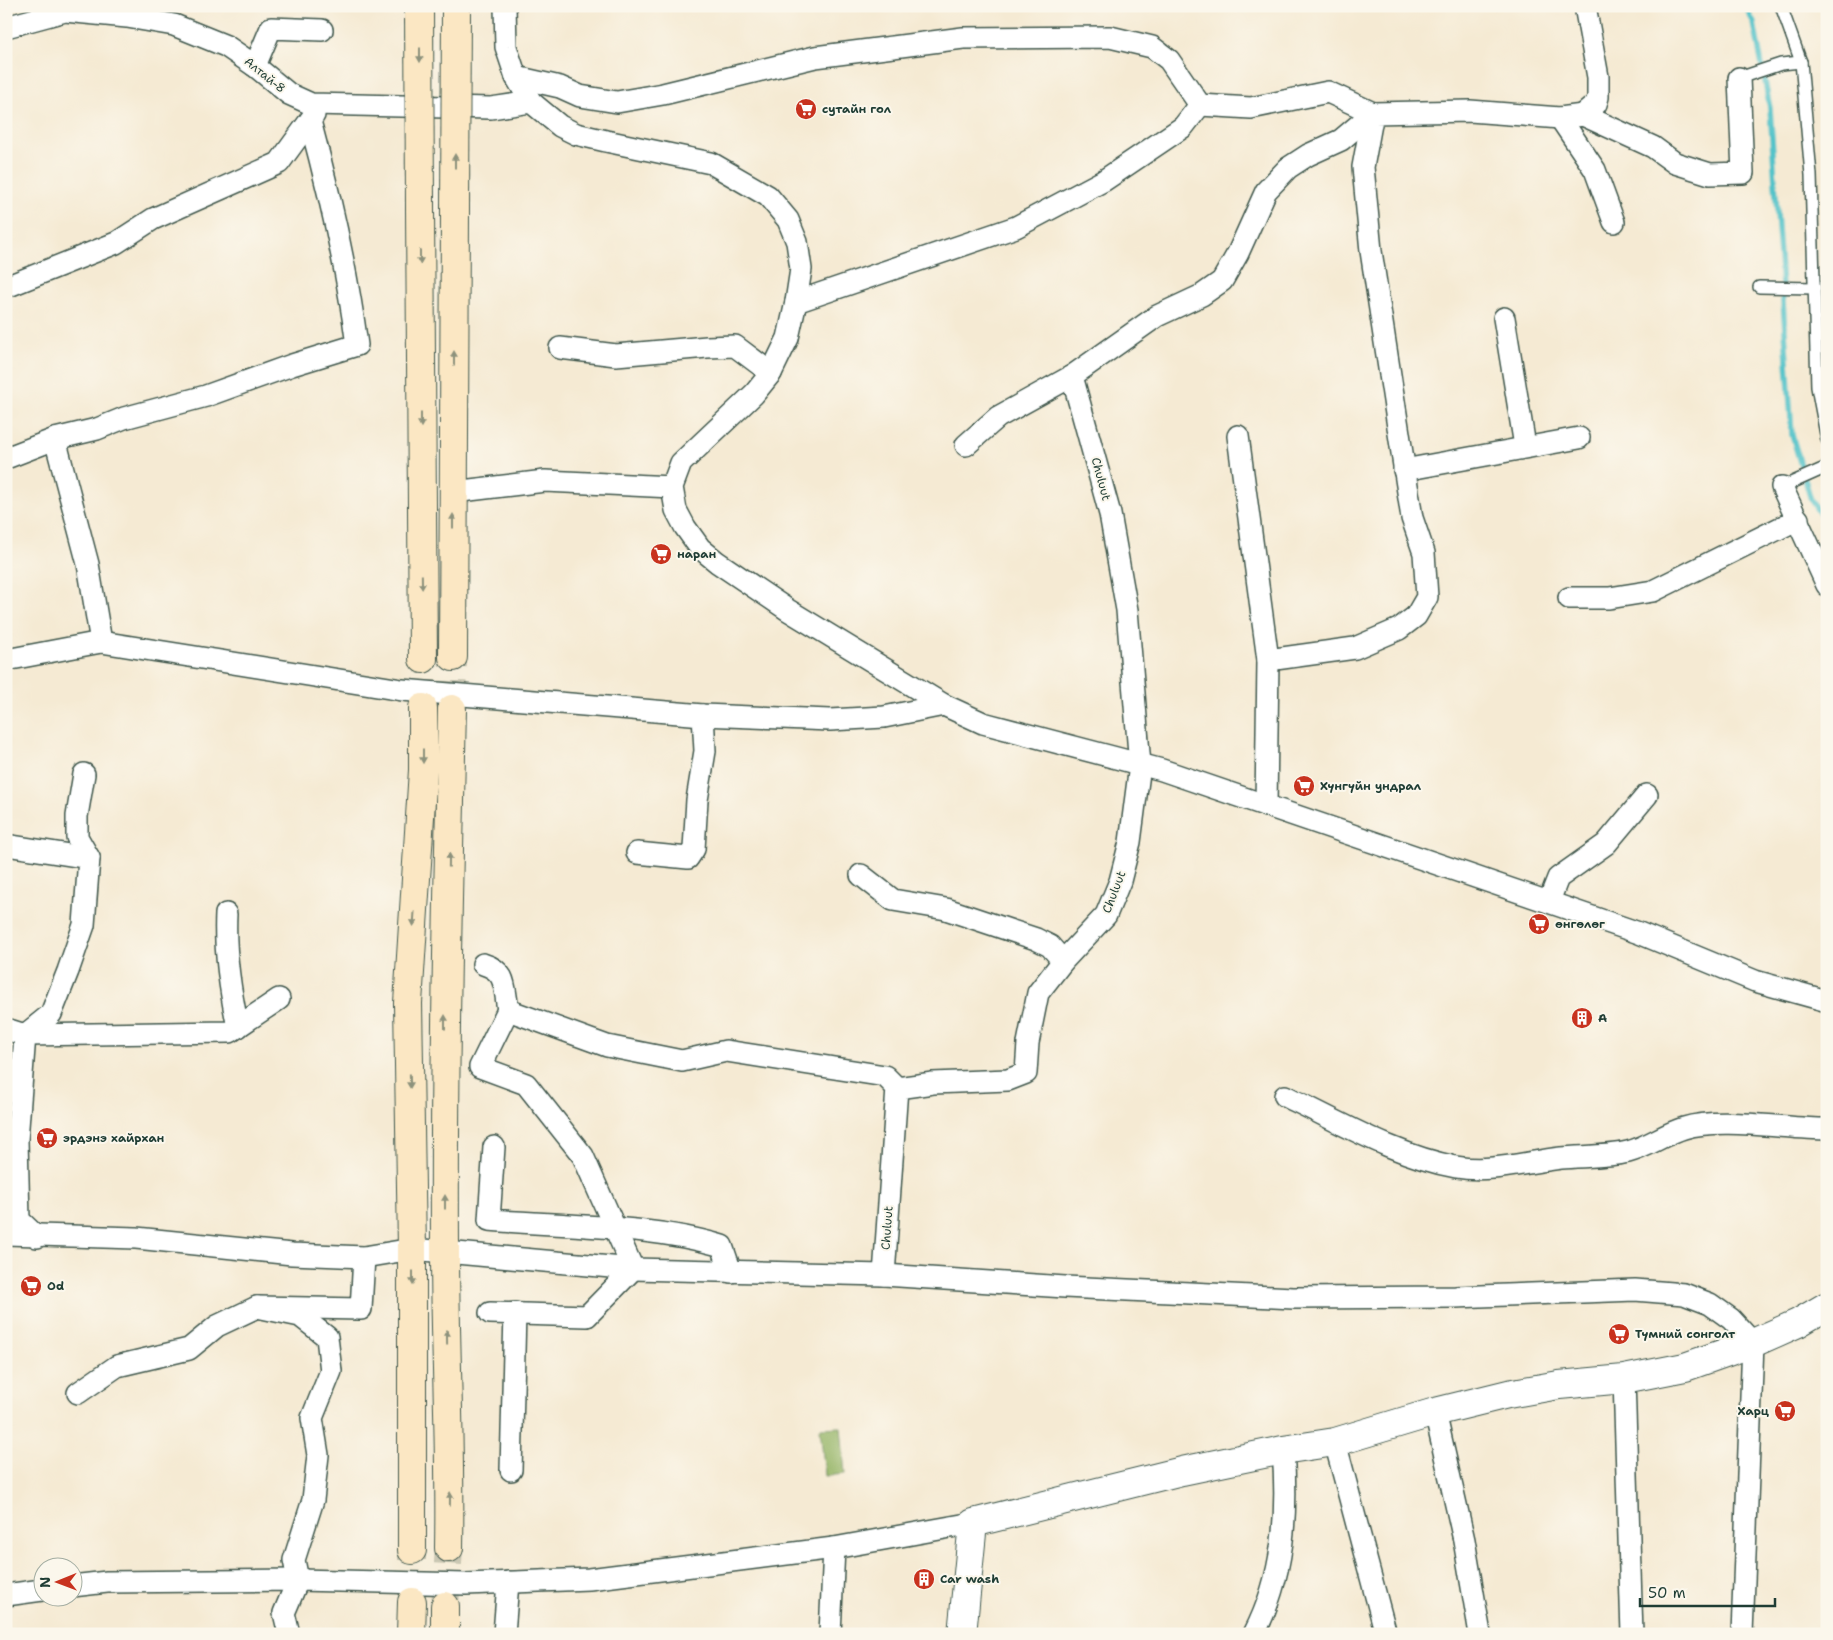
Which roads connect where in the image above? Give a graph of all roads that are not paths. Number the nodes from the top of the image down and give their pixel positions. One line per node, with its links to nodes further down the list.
1 (420, 6): 45 (main road, one-way to 45, bridge)
2 (456, 6): 39 (main road, one-way to 2, bridge)
3 (505, 6): 12 (street)
4 (1585, 6): 17 (street)
5 (1781, 6): 9 (lane)
6 (122, 11): 7 (street, Алтай-8); 10 (street, Алтай-8)
7 (6, 26)
8 (322, 30): 10 (street)
9 (1801, 62): 11 (lane); 22 (lane)
10 (255, 66): 15 (street, Алтай-8)
11 (1744, 76): 17 (street)
12 (516, 77): 13 (street); 14 (street)
13 (531, 102): 15 (street, Алтай-8); 23 (street)
14 (1200, 105): 16 (street); 23 (street)
15 (316, 113): 21 (street); 30 (street)
16 (1373, 113): 18 (street); 27 (street); 36 (street)
17 (1583, 115): 18 (street)
18 (1560, 118): 19 (street)
19 (1614, 222)
20 (1759, 286): 22 (lane)
21 (6, 287)
22 (1815, 288): 31 (lane)
23 (796, 302): 26 (street)
24 (1504, 318): 33 (street)
25 (560, 348): 26 (street)
26 (771, 373): 38 (street)
27 (1072, 376): 32 (street); 52 (street, Chuluut)
28 (1238, 436): 46 (street)
29 (1579, 438): 33 (street)
30 (55, 439): 34 (street); 43 (street)
31 (1827, 440)
32 (966, 444)
33 (1526, 446): 36 (street)
34 (6, 458)
35 (1823, 469): 37 (lane)
36 (1404, 470): 46 (street)
37 (1785, 486): 40 (street)
38 (672, 487): 39 (street); 48 (street)
39 (454, 492): 44 (main road, one-way to 39)
40 (1798, 519): 41 (street); 42 (street)
41 (1827, 585)
42 (1570, 598)
43 (101, 642): 47 (street); 51 (street)
44 (453, 657)
45 (423, 659)
46 (1268, 660): 55 (street)
47 (8, 665)
48 (944, 704): 51 (street); 52 (street)
49 (423, 708): 76 (main road, one-way to 76)
50 (452, 709): 77 (main road, one-way to 50)
51 (703, 715): 57 (street)
52 (1140, 765): 55 (street); 62 (street, Chuluut)
53 (84, 774): 58 (street)
54 (1647, 795): 60 (street)
55 (1266, 806): 60 (street)
56 (6, 845): 58 (street)
57 (637, 853)
58 (89, 858): 68 (street)
59 (861, 875): 62 (street)
60 (1549, 901): 65 (street)
61 (226, 914): 67 (street)
62 (1064, 961): 69 (street, Chuluut)
63 (483, 964): 66 (street)
64 (279, 999): 67 (street)
65 (1827, 1001)
66 (508, 1010): 69 (street); 73 (street)
67 (238, 1027): 68 (street)
68 (15, 1032): 75 (street)
69 (897, 1088): 81 (street, Chuluut)
70 (1285, 1096): 71 (street)
71 (1827, 1130)
72 (494, 1147): 73 (street)
73 (617, 1230): 79 (street); 80 (street)
74 (6, 1234): 75 (street)
75 (37, 1237): 78 (street)
76 (412, 1249): 77 (street); 78 (street); 96 (main road, one-way to 96)
77 (444, 1251): 79 (street); 94 (main road, one-way to 77)
78 (364, 1257): 83 (street)
79 (633, 1269): 80 (street); 85 (street)
80 (732, 1272): 81 (street)
81 (884, 1274): 86 (street)
82 (1827, 1306): 86 (street)
83 (257, 1308): 88 (street); 97 (street)
84 (490, 1313): 85 (street)
85 (514, 1313): 92 (street)
86 (1752, 1343): 87 (street); 114 (street)
87 (1624, 1379): 89 (street); 113 (street)
88 (78, 1393)
89 (1435, 1412): 90 (street); 112 (street)
90 (1335, 1442): 91 (street); 111 (street)
91 (1283, 1450): 93 (street); 110 (street)
92 (511, 1470)
93 (973, 1523): 95 (street); 109 (street)
94 (449, 1548)
95 (834, 1548): 98 (street); 108 (street)
96 (412, 1550)
97 (298, 1580): 98 (street); 99 (street); 104 (street)
98 (508, 1582): 107 (street)
99 (82, 1585)
100 (32, 1591): 101 (street)
101 (6, 1595)
102 (412, 1602): 105 (main road)
103 (445, 1606): 106 (main road)
104 (289, 1634)
105 (411, 1634)
106 (445, 1634)
107 (504, 1634)
108 (830, 1634)
109 (962, 1634)
110 (1254, 1634)
111 (1386, 1634)
112 (1480, 1634)
113 (1632, 1634)
114 (1742, 1634)

